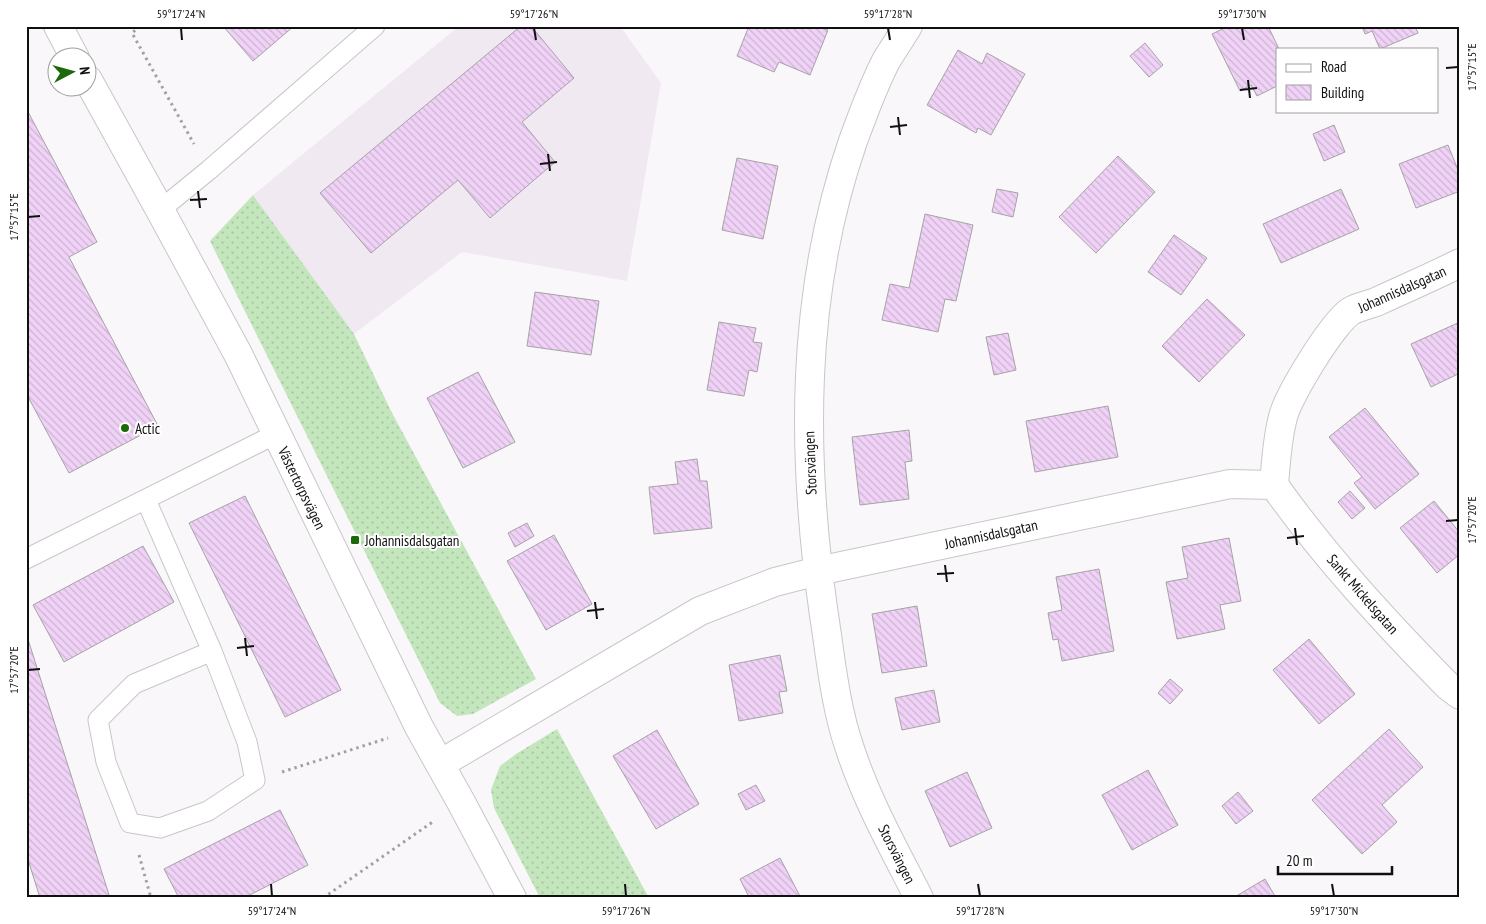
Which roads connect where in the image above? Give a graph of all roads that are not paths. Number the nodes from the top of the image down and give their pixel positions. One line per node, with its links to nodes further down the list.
1 (58, 26): 4 (street)
2 (375, 26): 6 (lane)
3 (908, 26): 12 (street, Storsvängen)
4 (70, 48)
5 (98, 98): 6 (street, Västertorpsvägen)
6 (160, 210): 8 (street, Västertorpsvägen)
7 (1460, 264): 9 (street, Johannisdalsgatan)
8 (276, 434): 10 (lane); 15 (street, Västertorpsvägen)
9 (1274, 485): 12 (street, Johannisdalsgatan); 14 (street, Sankt Mickelsgatan)
10 (146, 500): 11 (lane); 13 (lane)
11 (26, 559)
12 (818, 570): 15 (street, Johannisdalsgatan); 17 (street, Storsvängen)
13 (212, 651): 13 (lane)
14 (1460, 695)
15 (440, 764): 16 (street, Västertorpsvägen)
16 (512, 898)
17 (920, 898)

